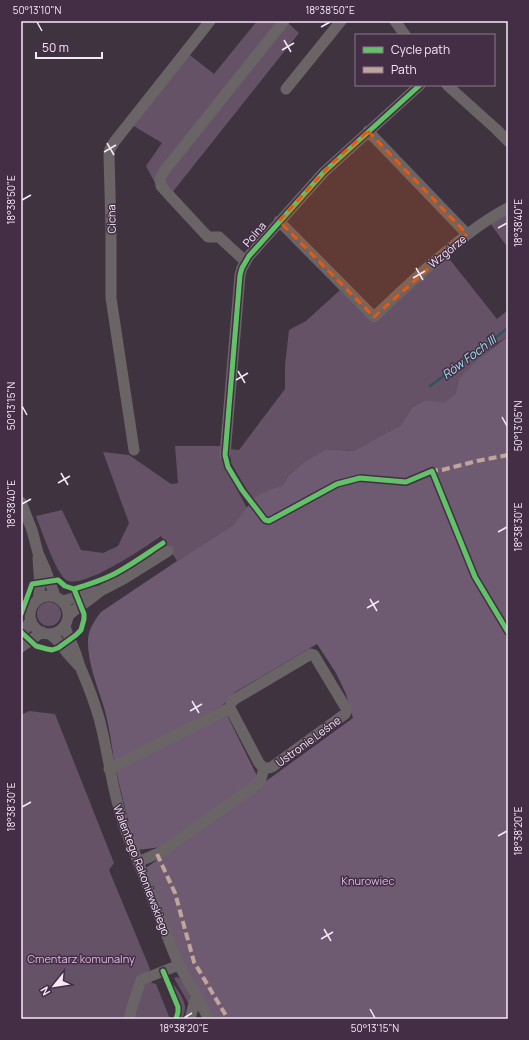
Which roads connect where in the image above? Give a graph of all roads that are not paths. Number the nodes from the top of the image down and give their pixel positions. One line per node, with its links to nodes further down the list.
1 (210, 21): 16 (street, Cicha)
2 (284, 21): 14 (street)
3 (341, 21): 8 (street)
4 (395, 21): 5 (street)
5 (404, 34)
6 (419, 86): 9 (street, Polna)
7 (448, 86): 10 (street)
8 (286, 89)
9 (368, 131): 12 (street, Polna); 13 (street)
10 (508, 141)
11 (508, 208): 13 (street, Wzgórze)
12 (279, 221): 14 (street, Polna); 15 (street, Polna)
13 (467, 234): 15 (street, Wzgórze)
14 (245, 261): 17 (street, Polna)
15 (374, 317)
16 (134, 450)
17 (225, 455)
18 (21, 502): 20 (street)
19 (168, 551): 21 (street)
20 (38, 553): 22 (street); 23 (street)
21 (102, 590): 22 (street); 24 (street)
22 (59, 598): 23 (street); 24 (street)
23 (38, 599): 25 (street)
24 (69, 615): 26 (street)
25 (31, 620): 27 (street); 28 (street)
26 (65, 626): 27 (street); 30 (street, Walentego Rakoniewskiego)
27 (46, 633): 29 (street); 30 (street, Walentego Rakoniewskiego)
28 (21, 635)
29 (21, 647)
30 (80, 668): 33 (street, Walentego Rakoniewskiego)
31 (230, 708): 32 (street, Ustronie Leśne); 32 (street, Ustronie Leśne); 33 (street, Ustronie Leśne)
32 (264, 768): 34 (street)
33 (110, 769): 34 (street, Walentego Rakoniewskiego)
34 (138, 862): 35 (street, Walentego Rakoniewskiego)
35 (179, 965): 36 (street, Walentego Rakoniewskiego); 37 (street)
36 (196, 996): 38 (street); 39 (street, Walentego Rakoniewskiego)
37 (129, 1019)
38 (190, 1019)
39 (209, 1019)

